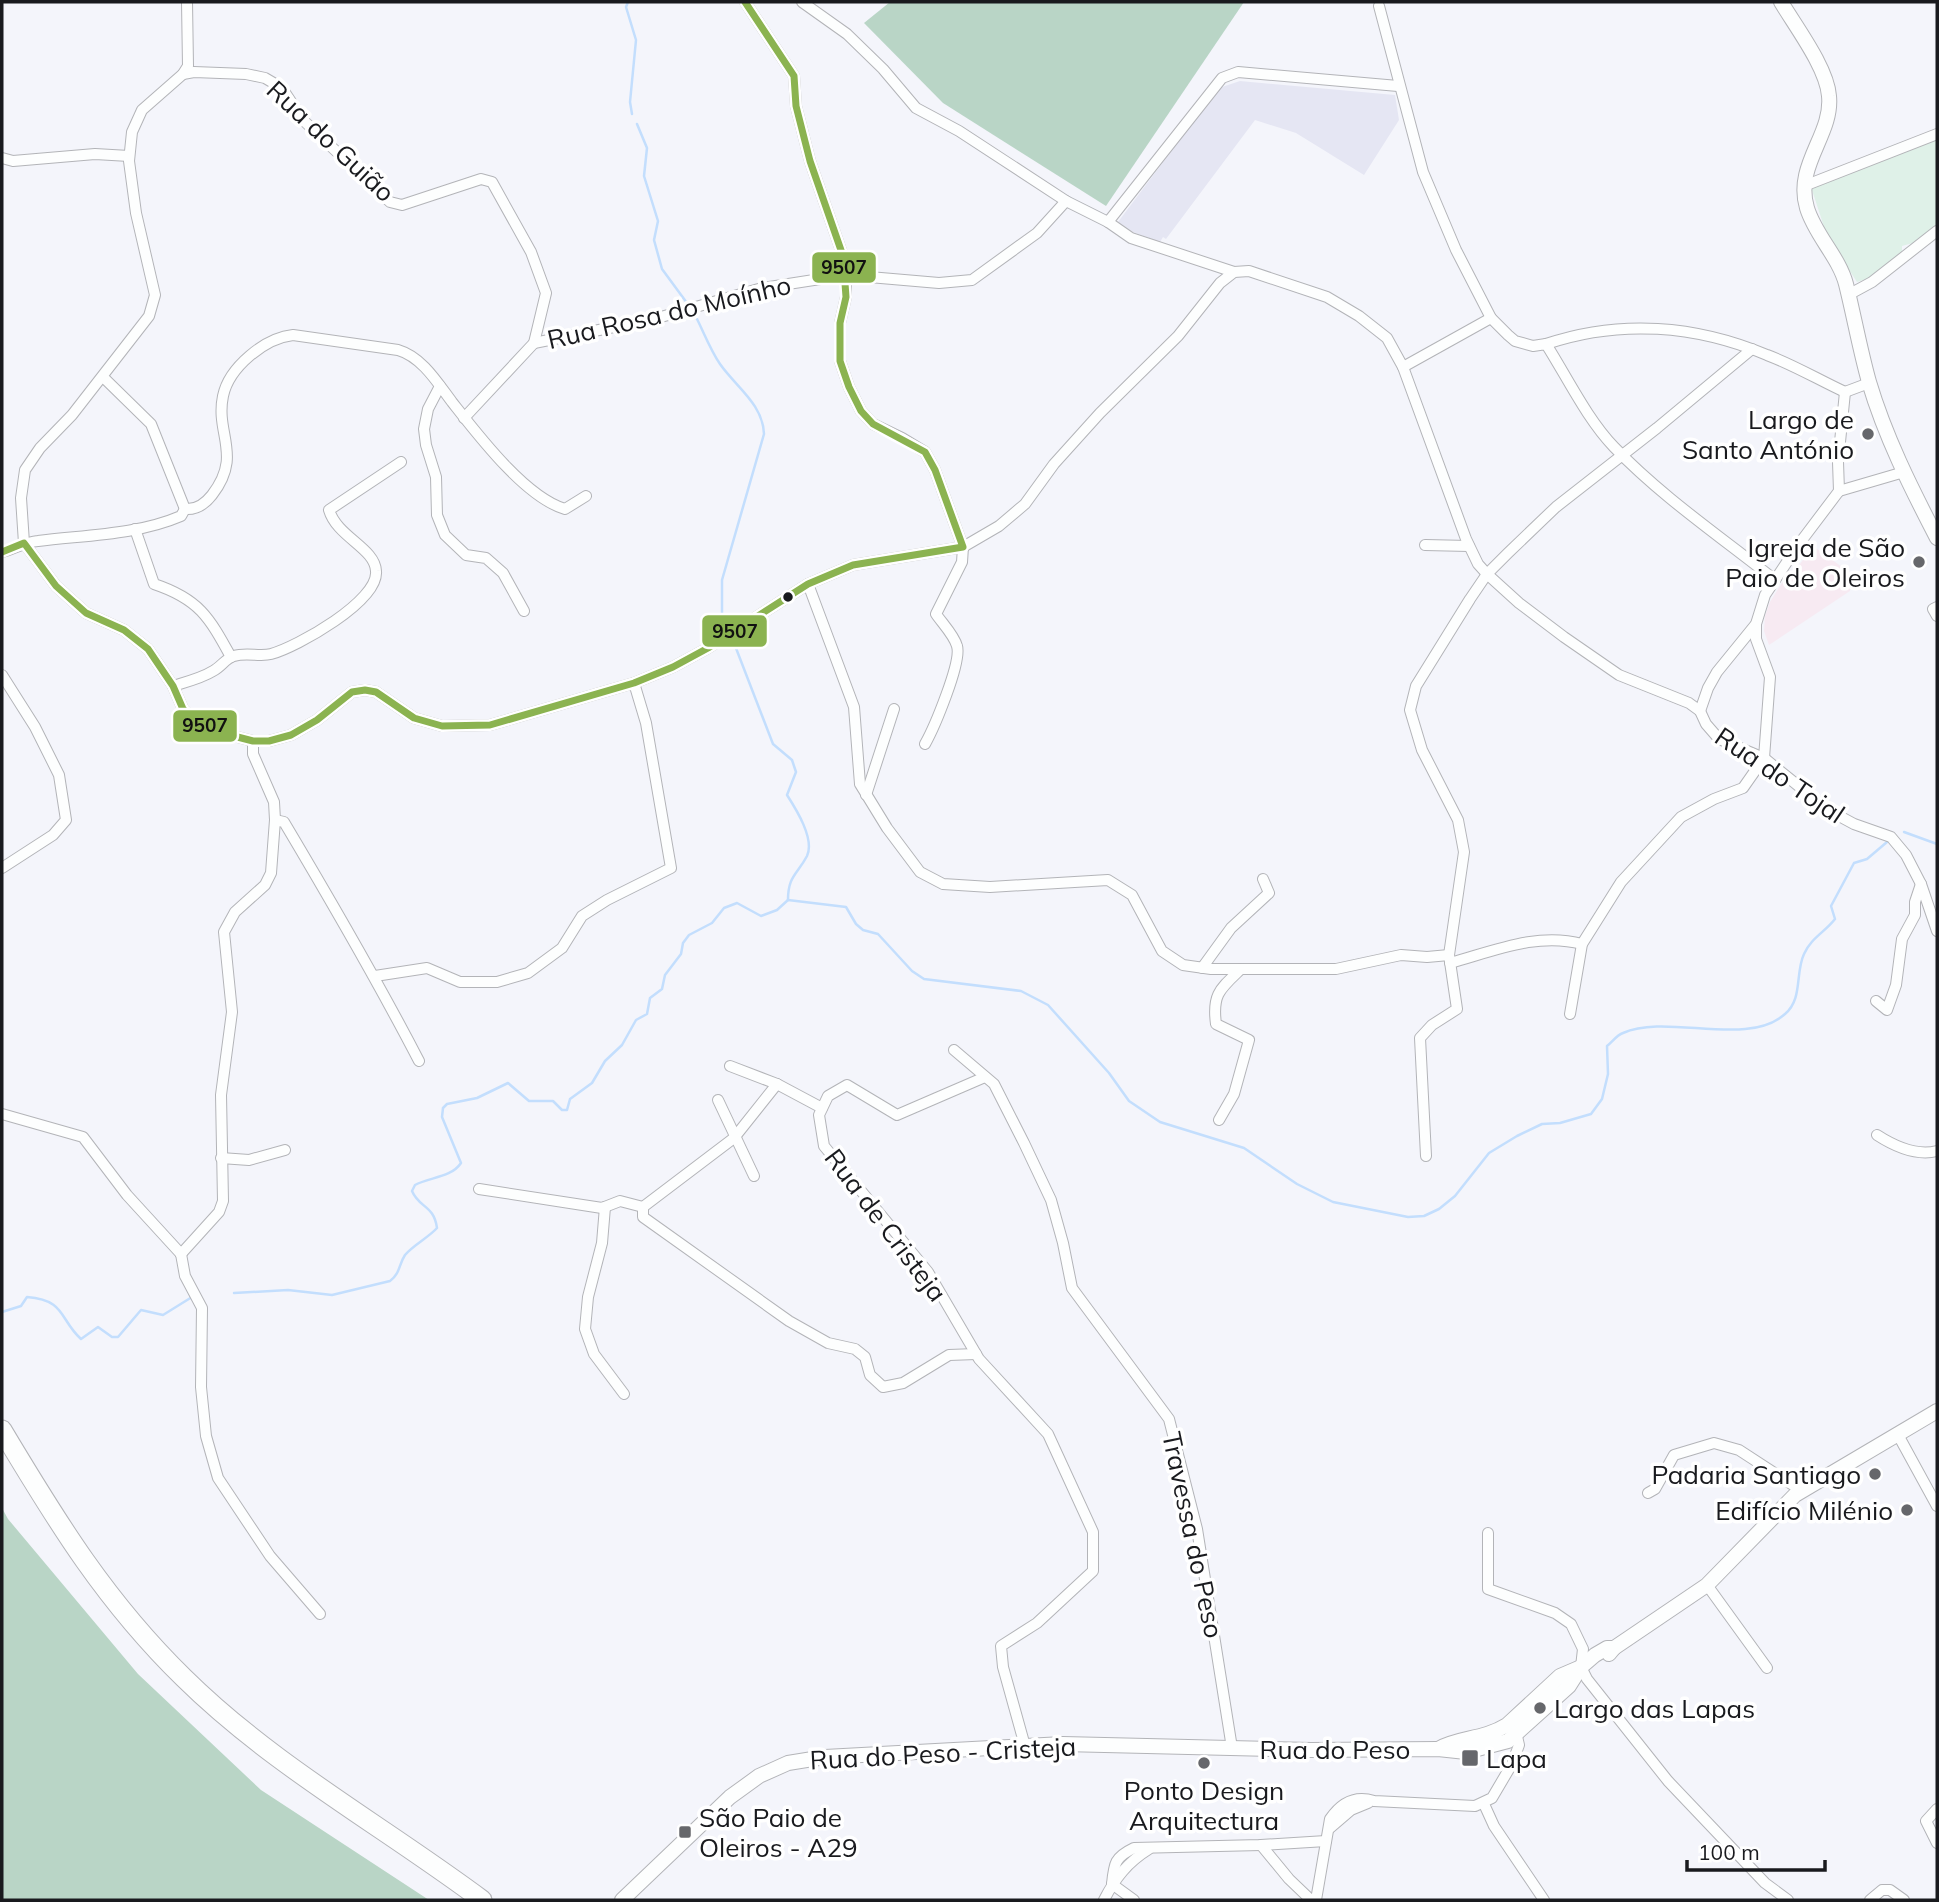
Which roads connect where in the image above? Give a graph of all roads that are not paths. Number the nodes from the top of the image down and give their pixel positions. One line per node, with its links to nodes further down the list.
1 (187, 2): 6 (street)
2 (744, 2): 16 (street)
3 (802, 2): 12 (street, Rua do Tojal)
4 (1781, 2): 11 (main road)
5 (1379, 6): 7 (street)
6 (183, 74): 9 (street); 19 (street, Rua do Guião)
7 (1398, 86): 13 (street); 18 (street)
8 (1937, 134): 11 (street)
9 (129, 156): 10 (street); 23 (street)
10 (2, 158)
11 (1804, 186): 17 (main road)
12 (1066, 201): 13 (street, Rua do Tojal); 16 (street, Rua Rosa do Moínho)
13 (1108, 222): 15 (street, Rua do Tojal)
14 (1937, 231): 17 (street)
15 (1234, 272): 22 (street, Rua do Tojal); 39 (street)
16 (846, 275): 19 (street, Rua Rosa do Moínho); 39 (street)
17 (1847, 295): 24 (main road)
18 (1491, 318): 20 (street); 22 (street)
19 (534, 343): 27 (street, Rua do Guião)
20 (1546, 344): 21 (street); 28 (street)
21 (1752, 349): 26 (street); 28 (street)
22 (1402, 367): 38 (street, Rua do Tojal)
23 (103, 377): 33 (street); 36 (street)
24 (1869, 383): 26 (street); 30 (main road)
25 (440, 386): 27 (street); 33 (street); 45 (street)
26 (1845, 392): 31 (street)
27 (464, 418): 32 (street)
28 (1623, 456): 41 (street); 42 (street)
29 (401, 462): 48 (street)
30 (1904, 472): 31 (street); 35 (main road)
31 (1839, 491): 42 (street)
32 (586, 496)
33 (184, 509): 34 (street)
34 (135, 529): 36 (street); 48 (street)
35 (1937, 538)
36 (24, 543): 40 (street); 51 (street)
37 (1425, 545): 38 (street)
38 (1469, 546): 41 (street, Rua do Tojal)
39 (963, 547): 43 (street); 55 (street)
40 (2, 552)
41 (1487, 574): 53 (street, Rua do Tojal); 64 (street)
42 (1775, 580): 47 (street)
43 (808, 584): 50 (street); 57 (street)
44 (1937, 607): 46 (street)
45 (524, 611)
46 (1937, 616)
47 (1756, 624): 53 (street); 56 (street)
48 (231, 657): 51 (street)
49 (2, 675): 59 (street)
50 (634, 682): 54 (street); 67 (street)
51 (173, 686): 54 (street)
52 (894, 709): 57 (street)
53 (1700, 711): 56 (street, Rua do Tojal)
54 (253, 741): 58 (street)
55 (925, 744)
56 (1765, 758): 61 (street, Rua do Tojal); 63 (street)
57 (866, 795): 65 (street)
58 (275, 820): 67 (street); 84 (street)
59 (2, 868)
60 (1263, 879): 65 (street)
61 (1921, 884): 62 (street, Rua do Tojal); 68 (street)
62 (1937, 932)
63 (1582, 944): 64 (street); 69 (street)
64 (1450, 959): 66 (street); 83 (street)
65 (1202, 968): 66 (street)
66 (1241, 969): 78 (street)
67 (374, 975): 71 (street)
68 (1877, 1001)
69 (1570, 1014)
70 (954, 1050): 73 (street, Travessa do Peso)
71 (419, 1061)
72 (730, 1066): 74 (street)
73 (985, 1077): 76 (street); 106 (street, Travessa do Peso)
74 (778, 1084): 76 (street); 79 (street)
75 (718, 1100): 79 (street)
76 (822, 1108): 90 (street, Rua de Cristeja)
77 (2, 1114): 89 (street)
78 (1219, 1120)
79 (736, 1135): 85 (street); 88 (street)
80 (1877, 1135): 82 (street)
81 (285, 1150): 84 (street)
82 (1937, 1151)
83 (1426, 1156)
84 (221, 1158): 89 (street)
85 (754, 1176)
86 (479, 1189): 87 (street)
87 (605, 1207): 88 (street); 91 (street)
88 (643, 1207): 90 (street)
89 (181, 1254): 101 (street)
90 (976, 1354): 105 (street, Rua de Cristeja)
91 (624, 1394)
92 (1937, 1411): 94 (main road, Rua do Peso)
93 (2, 1430): 114 (highway)
94 (1897, 1433): 96 (main road, Rua do Peso); 98 (street)
95 (2, 1455): 113 (highway)
96 (1802, 1491): 97 (street); 100 (main road, Rua do Peso)
97 (1648, 1493)
98 (1937, 1506)
99 (1488, 1533): 102 (street)
100 (1707, 1585): 102 (main road, Rua do Peso); 103 (street)
101 (320, 1614)
102 (1581, 1667): 104 (main road, Rua do Peso); 120 (street)
103 (1766, 1668)
104 (1514, 1728): 106 (main road, Rua do Peso); 107 (street)
105 (1025, 1746): 106 (main road, Rua do Peso - Cristeja); 115 (main road, Rua do Peso - Cristeja)
106 (1232, 1748)
107 (1484, 1804): 109 (street); 119 (street)
108 (1937, 1810): 110 (street)
109 (1326, 1841): 111 (street); 118 (street)
110 (1937, 1843)
111 (1261, 1845): 112 (street); 118 (street)
112 (1112, 1884): 116 (street); 117 (street)
113 (462, 1900)
114 (482, 1900)
115 (622, 1900)
116 (1104, 1900)
117 (1134, 1900)
118 (1314, 1900)
119 (1544, 1900)
120 (1788, 1900)
121 (1870, 1900): 122 (street)
122 (1904, 1900)

